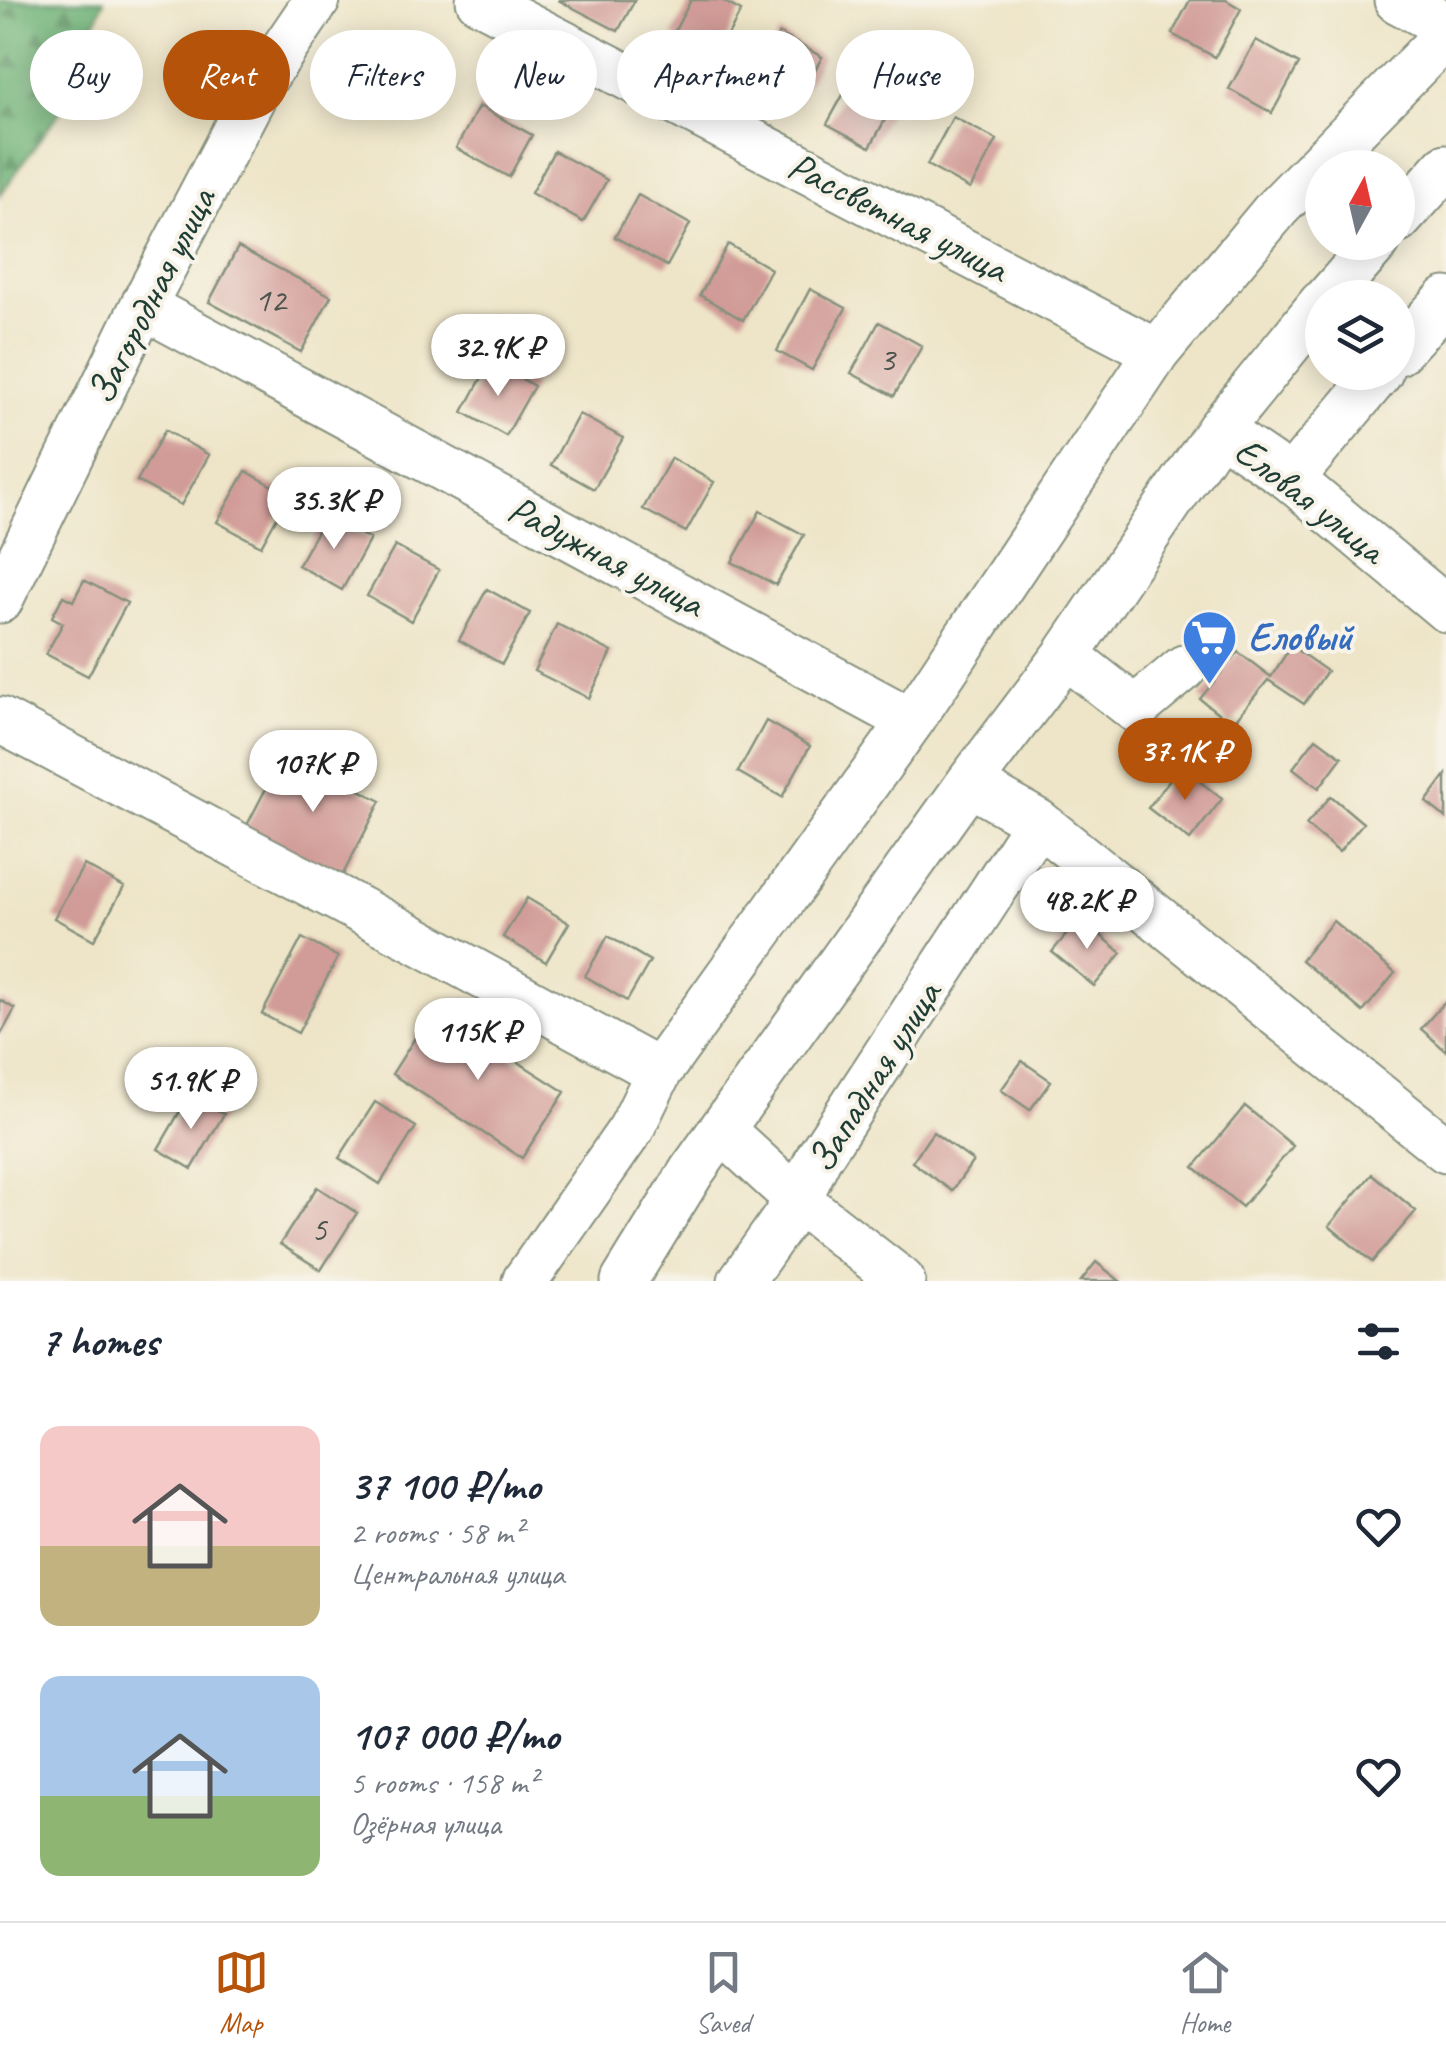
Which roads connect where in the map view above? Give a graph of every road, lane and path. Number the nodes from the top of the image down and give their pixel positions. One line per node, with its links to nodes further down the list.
1 (317, 0): 9 (street, Загородная улица)
2 (480, 0): 12 (street, Рассветная улица)
3 (1397, 0): 4 (street)
4 (1446, 26)
5 (1446, 35): 12 (street)
6 (1446, 167): 7 (street)
7 (1415, 201)
8 (1446, 300): 10 (street)
9 (143, 306): 16 (street, Загородная улица); 20 (street, Радужная улица)
10 (1415, 327)
11 (1305, 334): 14 (street)
12 (1157, 352): 20 (street)
13 (1365, 390): 15 (street)
14 (1219, 430): 15 (street, Еловая улица); 18 (street)
15 (1290, 479): 17 (street, Еловая улица)
16 (0, 600)
17 (1446, 609)
18 (1066, 655): 19 (street); 22 (street)
19 (1184, 668)
20 (910, 721): 24 (street)
21 (4, 731): 24 (street)
22 (968, 783): 23 (street); 26 (street)
23 (1038, 822): 27 (street); 29 (street, Западная улица)
24 (658, 1072): 25 (street)
25 (631, 1129): 28 (street); 30 (street)
26 (722, 1131): 28 (street); 29 (street)
27 (1446, 1150)
28 (692, 1170): 31 (street)
29 (798, 1200): 32 (street, Западная улица); 33 (street)
30 (524, 1281)
31 (624, 1281)
32 (741, 1281)
33 (902, 1281)

